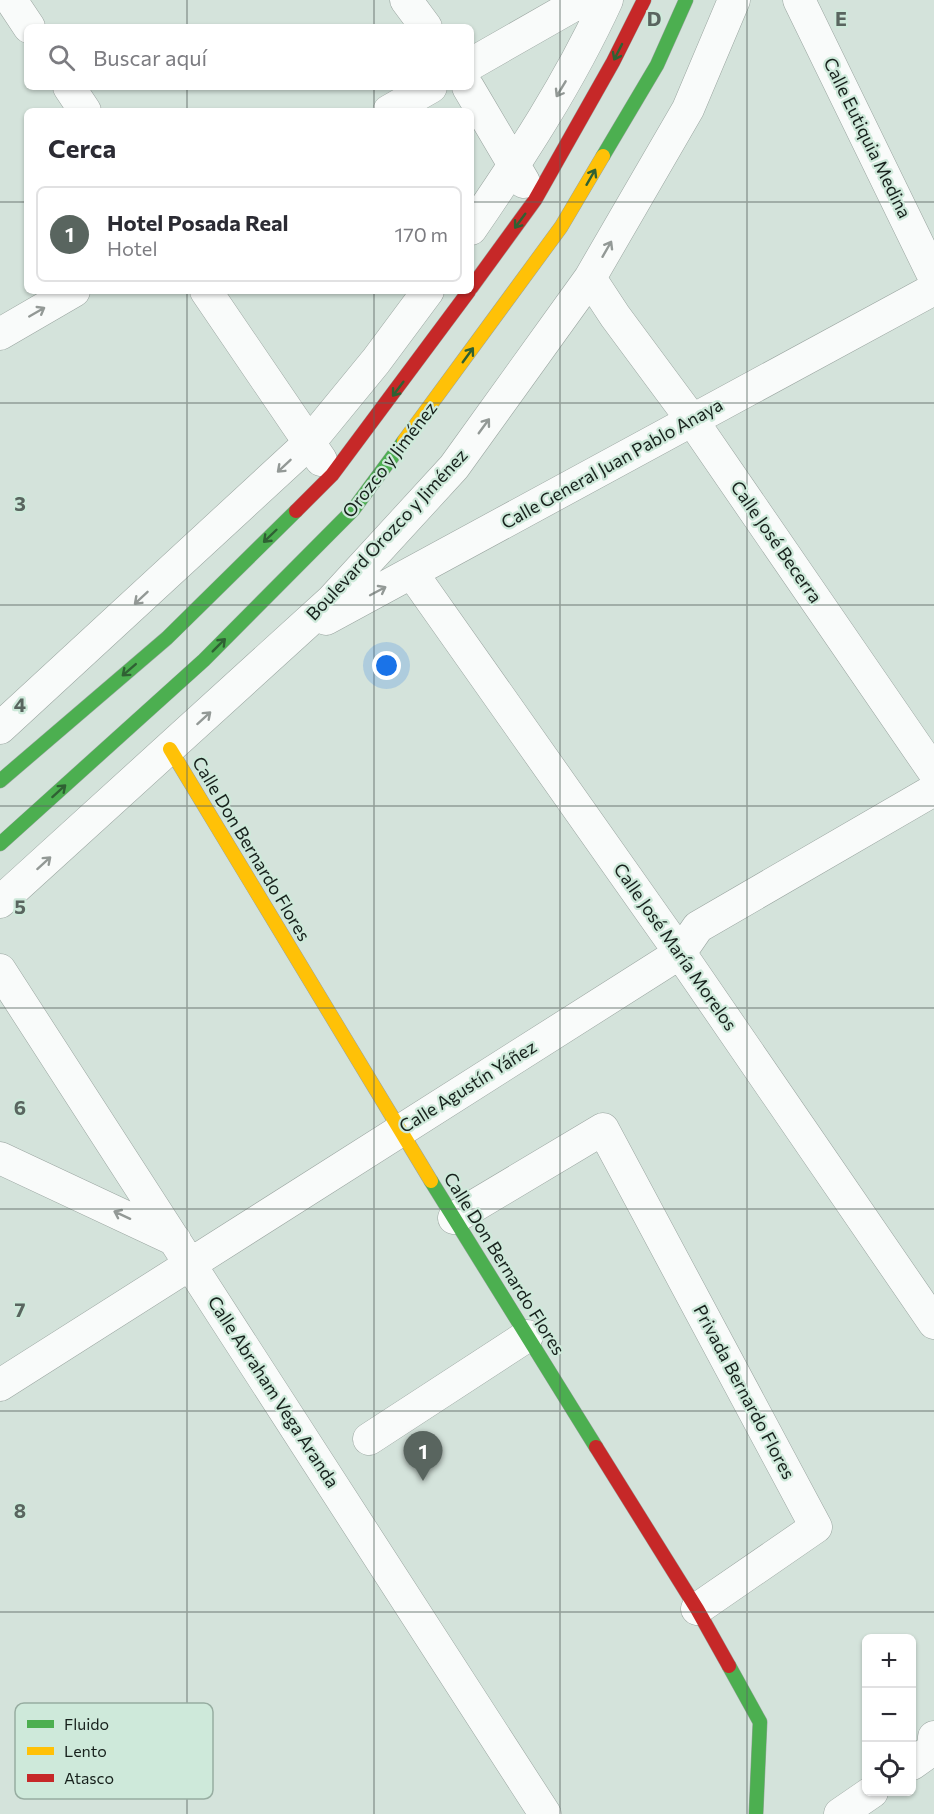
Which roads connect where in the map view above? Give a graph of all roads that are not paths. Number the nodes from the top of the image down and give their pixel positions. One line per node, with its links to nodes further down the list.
1 (11, 0): 9 (street)
2 (406, 0): 10 (street)
3 (583, 0): 11 (street)
4 (607, 0): 17 (street, one-way to 17)
5 (644, 0): 18 (main road, Orozco y Jiménez, one-way to 18)
6 (686, 0): 39 (main road, Orozco y Jiménez, one-way to 6)
7 (734, 0): 21 (street, Boulevard Orozco y Jiménez, one-way to 7)
8 (799, 0): 20 (street, Calle Eutiquia Medina)
9 (27, 24)
10 (424, 24)
11 (474, 62)
12 (71, 90): 15 (street)
13 (426, 90): 16 (street)
14 (470, 90): 17 (street)
15 (83, 108)
16 (394, 108)
17 (514, 166): 18 (street); 19 (street)
18 (535, 200): 22 (main road, Orozco y Jiménez, one-way to 22)
19 (474, 225)
20 (934, 277)
21 (590, 278): 29 (street, Calle José Becerra); 33 (street, Boulevard Orozco y Jiménez, one-way to 21)
22 (474, 284)
23 (934, 289): 29 (street, Calle General Juan Pablo Anaya)
24 (69, 294): 28 (street, one-way to 24)
25 (208, 294): 30 (street)
26 (426, 294): 30 (street)
27 (467, 294): 31 (main road, Orozco y Jiménez, one-way to 31)
28 (0, 334)
29 (692, 420): 32 (street, Calle General Juan Pablo Anaya); 36 (street, Calle José Becerra)
30 (308, 444): 31 (street); 34 (street, one-way to 34)
31 (333, 475): 37 (main road, Orozco y Jiménez, one-way to 37)
32 (412, 573): 33 (street, Calle General Juan Pablo Anaya, one-way to 32); 41 (street, Calle José María Morelos)
33 (289, 639): 35 (street, Boulevard Orozco y Jiménez, one-way to 33)
34 (0, 728)
35 (170, 749): 40 (street, Boulevard Orozco y Jiménez, one-way to 35); 43 (main road, Calle Don Bernardo Flores)
36 (934, 772)
37 (0, 781)
38 (934, 790): 41 (street, Calle Agustín Yáñez)
39 (0, 844)
40 (0, 902)
41 (680, 953): 43 (street, Calle Agustín Yáñez); 47 (street, Calle José María Morelos)
42 (0, 970): 46 (street, Calle Abraham Vega Aranda)
43 (400, 1130): 45 (main road, Calle Don Bernardo Flores); 46 (street, Calle Agustín Yáñez)
44 (0, 1158): 46 (street, one-way to 44)
45 (454, 1218): 48 (main road, Calle Don Bernardo Flores); 51 (street, Privada Bernardo Flores)
46 (182, 1252): 49 (street, Calle Agustín Yáñez); 57 (street, Calle Abraham Vega Aranda)
47 (934, 1323)
48 (527, 1336): 50 (street); 51 (main road, Calle Don Bernardo Flores)
49 (0, 1385)
50 (369, 1439)
51 (697, 1609): 56 (main road, Calle Don Bernardo Flores)
52 (934, 1737): 53 (street)
53 (933, 1749): 54 (street)
54 (916, 1761)
55 (865, 1796): 58 (street)
56 (753, 1813)
57 (545, 1814)
58 (840, 1814)

